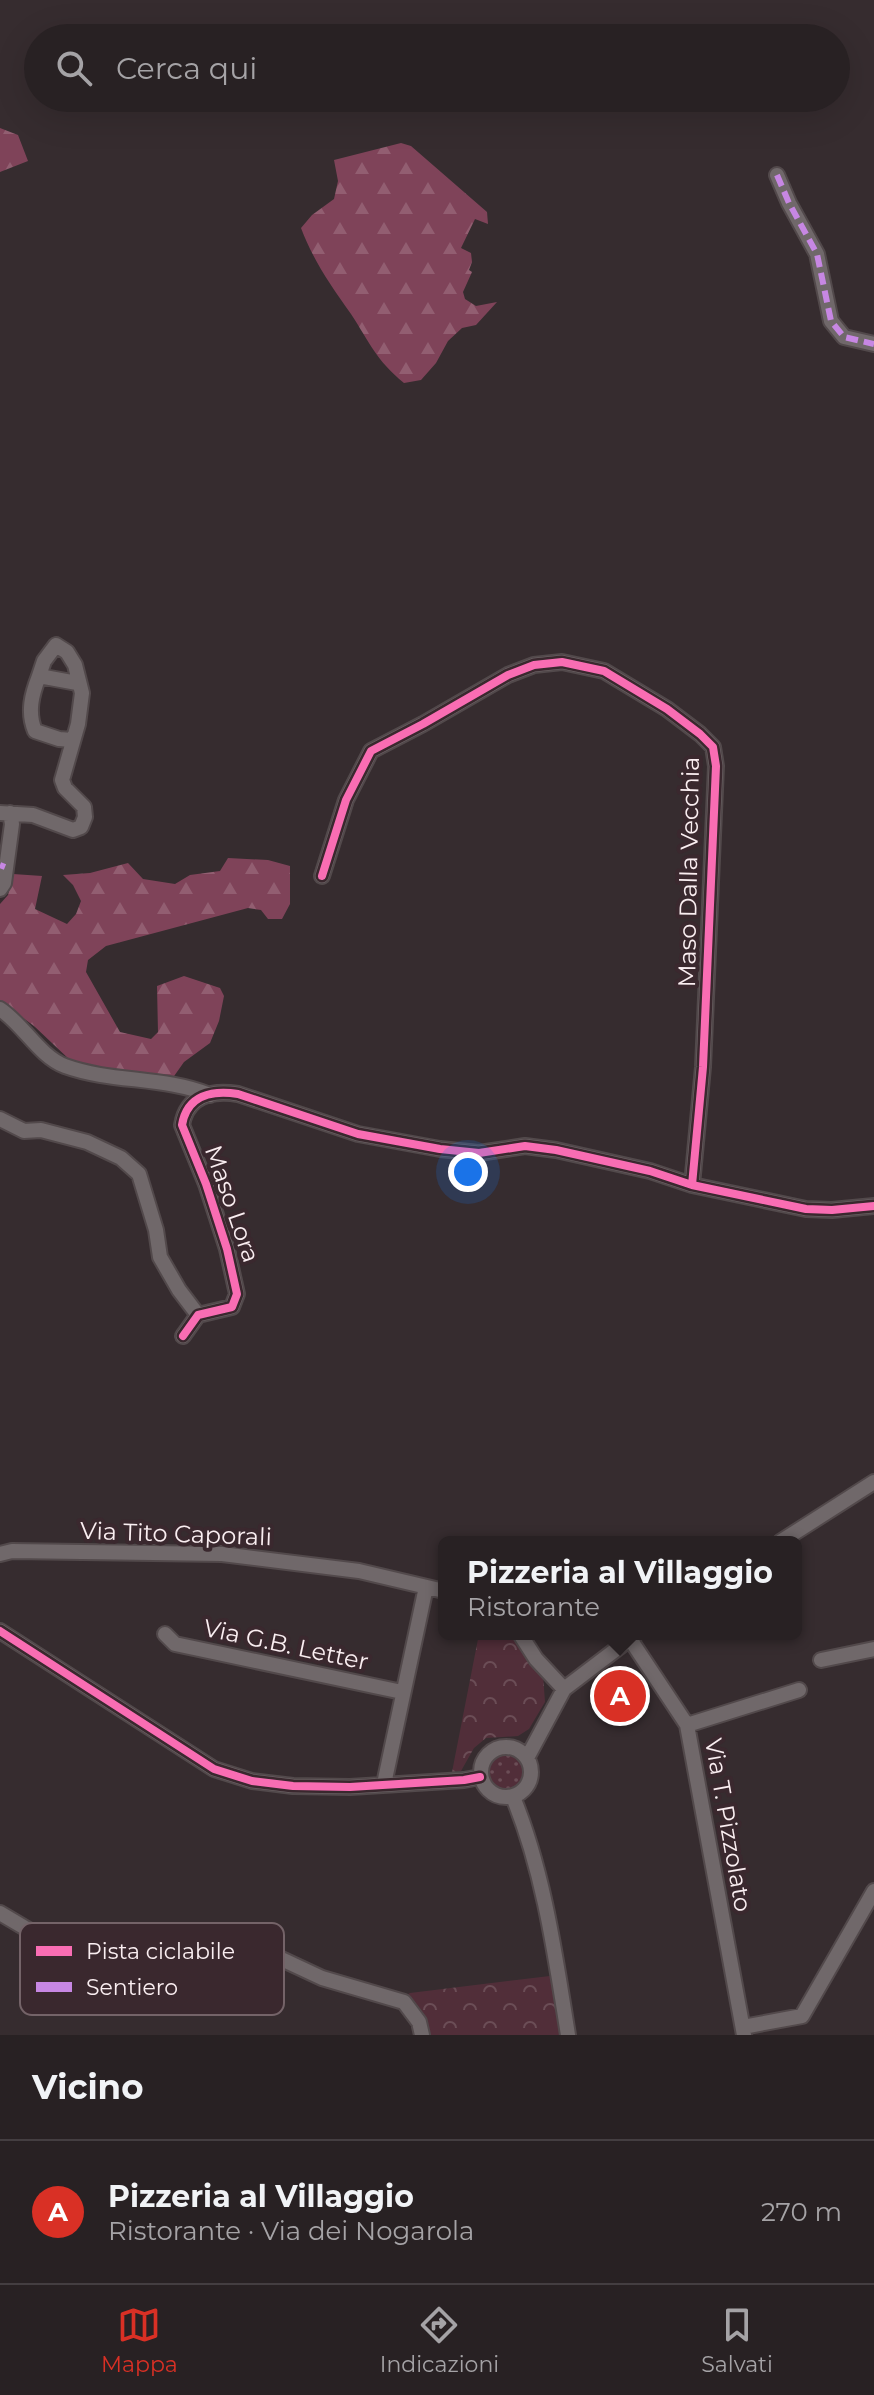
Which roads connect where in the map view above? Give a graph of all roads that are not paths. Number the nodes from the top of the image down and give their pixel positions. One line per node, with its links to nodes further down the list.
1 (777, 175): 2 (street)
2 (874, 344)
3 (39, 676): 4 (street); 4 (street); 5 (street)
4 (77, 683): 5 (street)
5 (72, 740): 6 (street)
6 (5, 813): 7 (street)
7 (2, 866): 9 (street)
8 (322, 876): 13 (street, Maso Dalla Vecchia)
9 (0, 889)
10 (0, 1009): 11 (street)
11 (210, 1095): 13 (street); 15 (street, Maso Lora)
12 (0, 1119): 15 (street)
13 (692, 1185): 14 (street)
14 (874, 1206)
15 (198, 1315): 16 (street)
16 (183, 1336)
17 (874, 1482): 18 (street)
18 (789, 1536)
19 (0, 1554): 20 (street, Via Tito Caporali)
20 (426, 1587): 21 (street, Via Tito Caporali); 31 (street)
21 (438, 1590)
22 (0, 1631): 35 (street)
23 (165, 1634): 31 (street, Via G.B. Letter)
24 (524, 1640): 29 (street)
25 (628, 1640): 29 (street)
26 (635, 1640): 32 (street, Via T. Pizzolato)
27 (874, 1649): 28 (street)
28 (821, 1660)
29 (564, 1689): 33 (street)
30 (799, 1690): 32 (street)
31 (402, 1692): 35 (street)
32 (687, 1725): 41 (street, Via T. Pizzolato)
33 (527, 1758): 34 (street); 36 (street)
34 (480, 1777): 35 (street); 36 (street)
35 (384, 1784)
36 (513, 1797): 43 (street)
37 (874, 1891): 41 (street)
38 (0, 1913): 39 (street)
39 (20, 1925)
40 (284, 1960): 42 (street)
41 (744, 2031)
42 (422, 2035)
43 (568, 2035)

